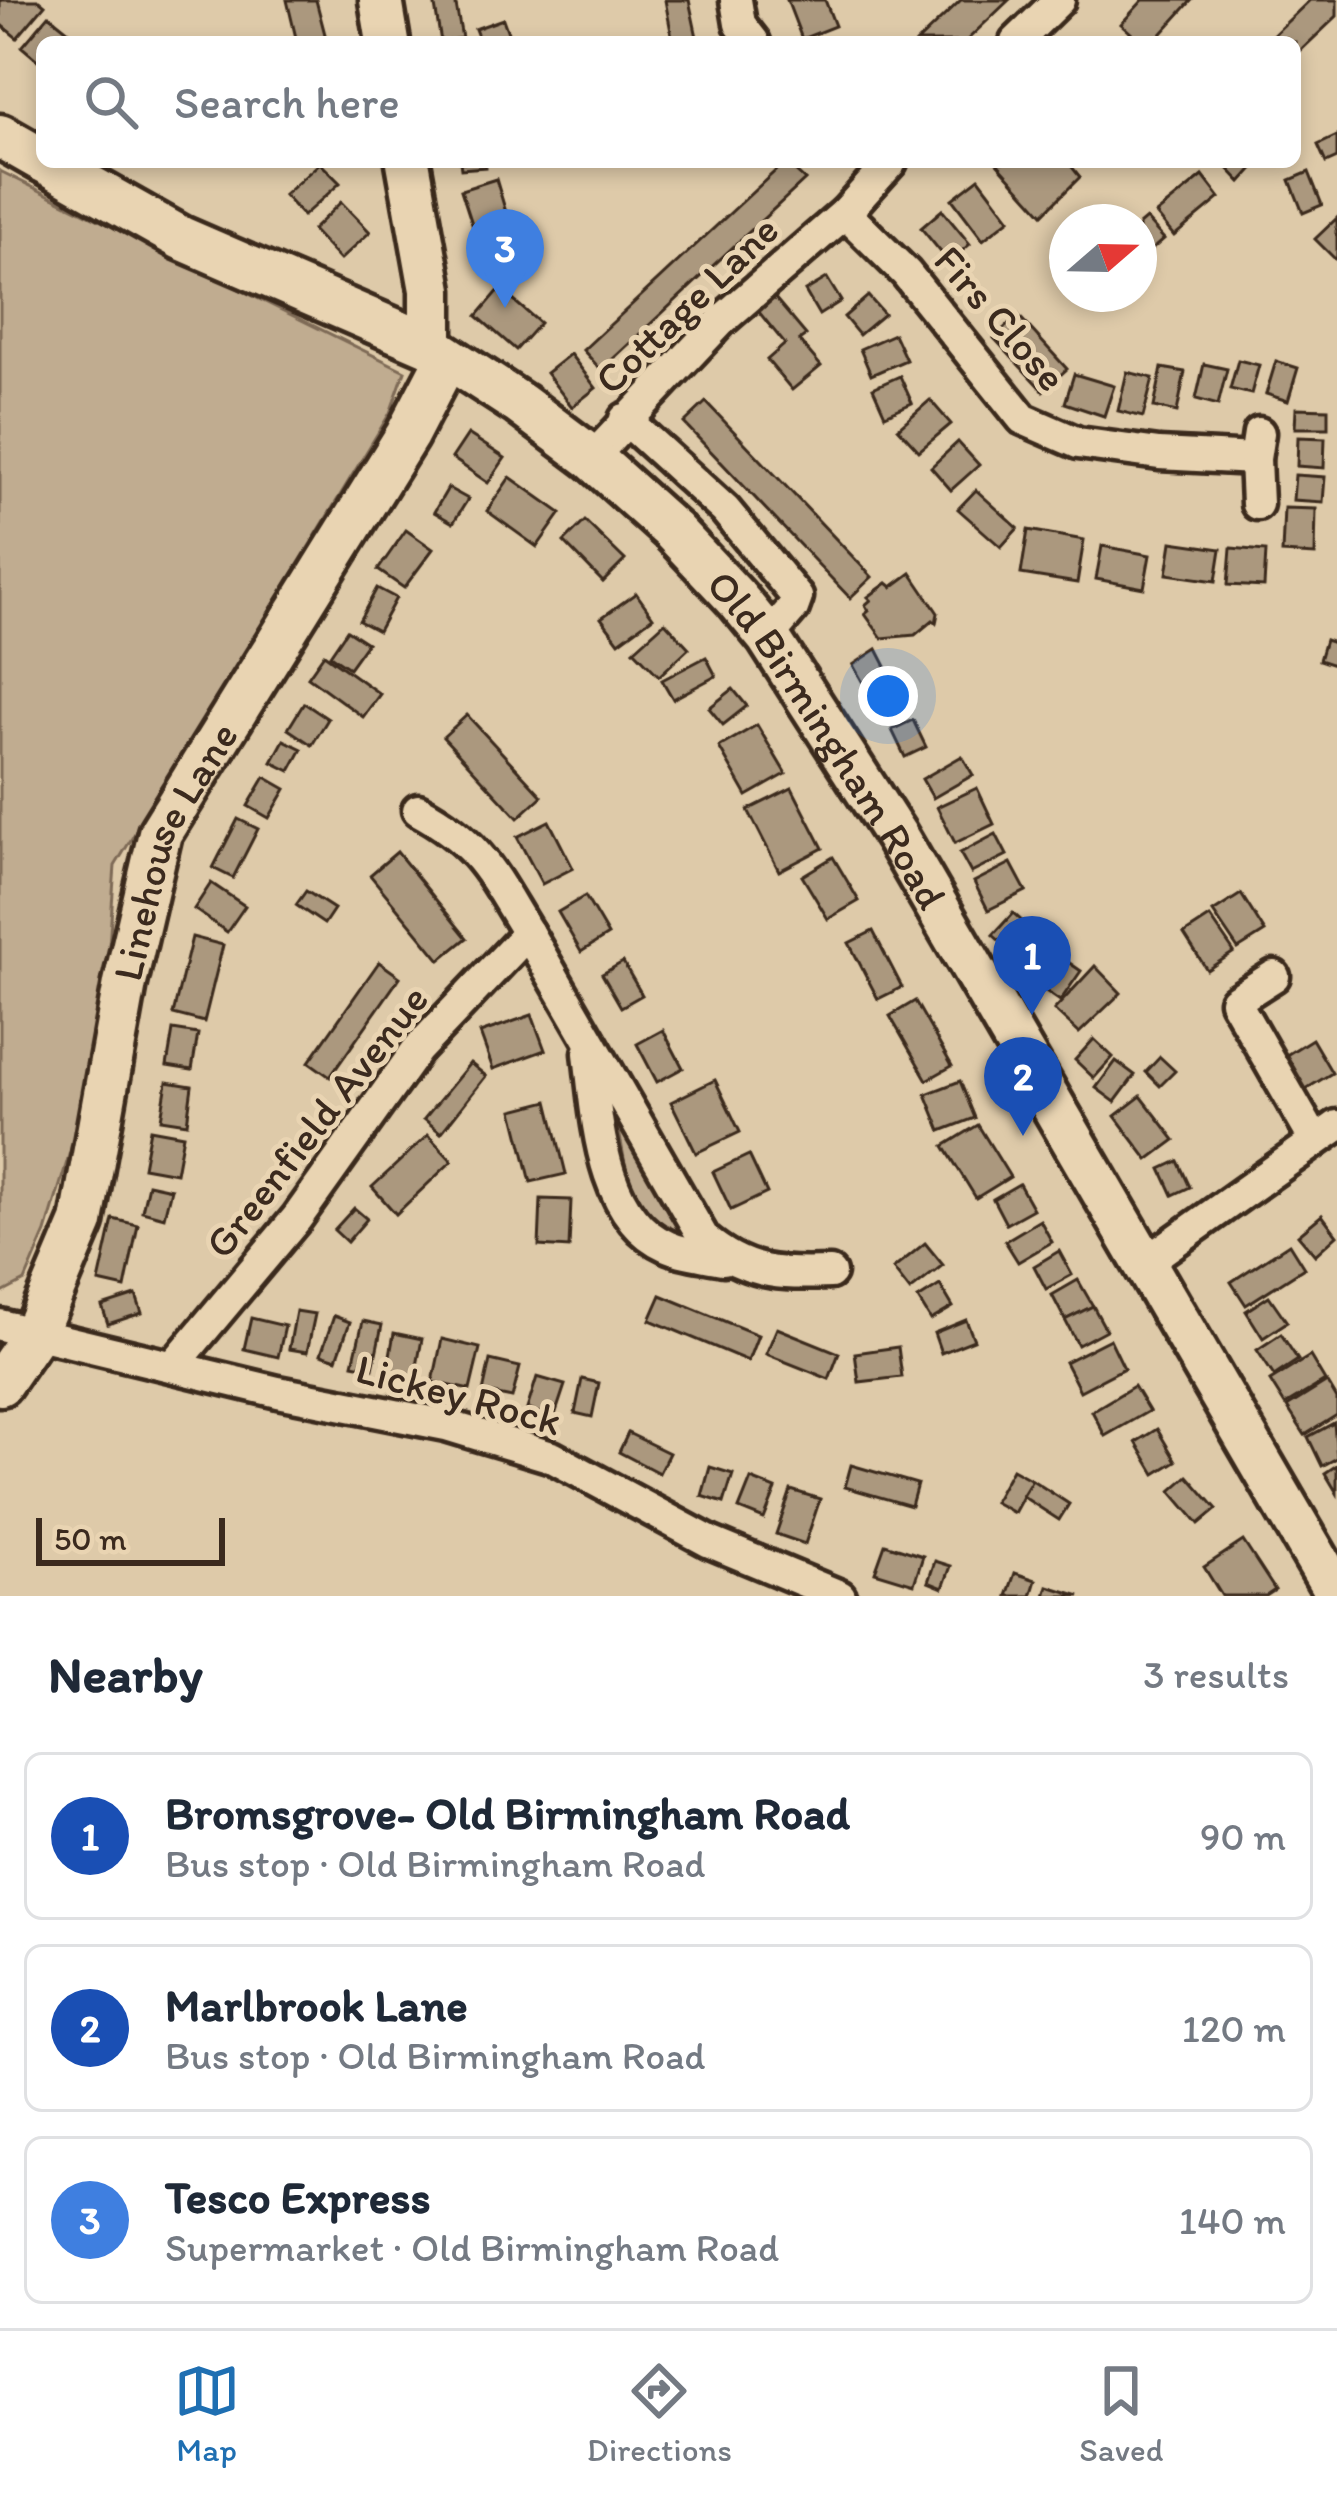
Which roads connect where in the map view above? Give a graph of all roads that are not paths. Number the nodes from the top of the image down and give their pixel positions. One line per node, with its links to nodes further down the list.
1 (380, 0): 4 (main road)
2 (736, 0): 5 (street)
3 (1059, 0): 6 (street)
4 (387, 36)
5 (749, 36)
6 (1022, 36)
7 (0, 136): 8 (main road, Old Birmingham Road)
8 (36, 156)
9 (56, 168): 13 (main road, Old Birmingham Road)
10 (410, 168): 13 (main road)
11 (877, 168): 12 (street, Cottage Lane)
12 (845, 213): 14 (street, Cottage Lane); 16 (street, Firs Close)
13 (439, 352): 15 (main road, Old Birmingham Road); 26 (main road, Linehouse Lane)
14 (625, 419): 15 (street, Cottage Lane); 17 (street)
15 (592, 458): 17 (main road, Old Birmingham Road)
16 (1257, 504)
17 (768, 637): 24 (main road, Old Birmingham Road)
18 (418, 810): 19 (street)
19 (528, 933): 21 (street); 27 (street, Greenfield Avenue)
20 (1274, 976): 22 (street)
21 (586, 1027): 23 (street); 23 (street)
22 (1326, 1133): 24 (street)
23 (729, 1260): 25 (street)
24 (1143, 1264): 29 (main road, Old Birmingham Road)
25 (830, 1273)
26 (17, 1329): 27 (street, Lickey Rock); 28 (main road, Linehouse Lane)
27 (174, 1365): 30 (street, Lickey Rock)
28 (0, 1384)
29 (1337, 1594)
30 (840, 1596)

